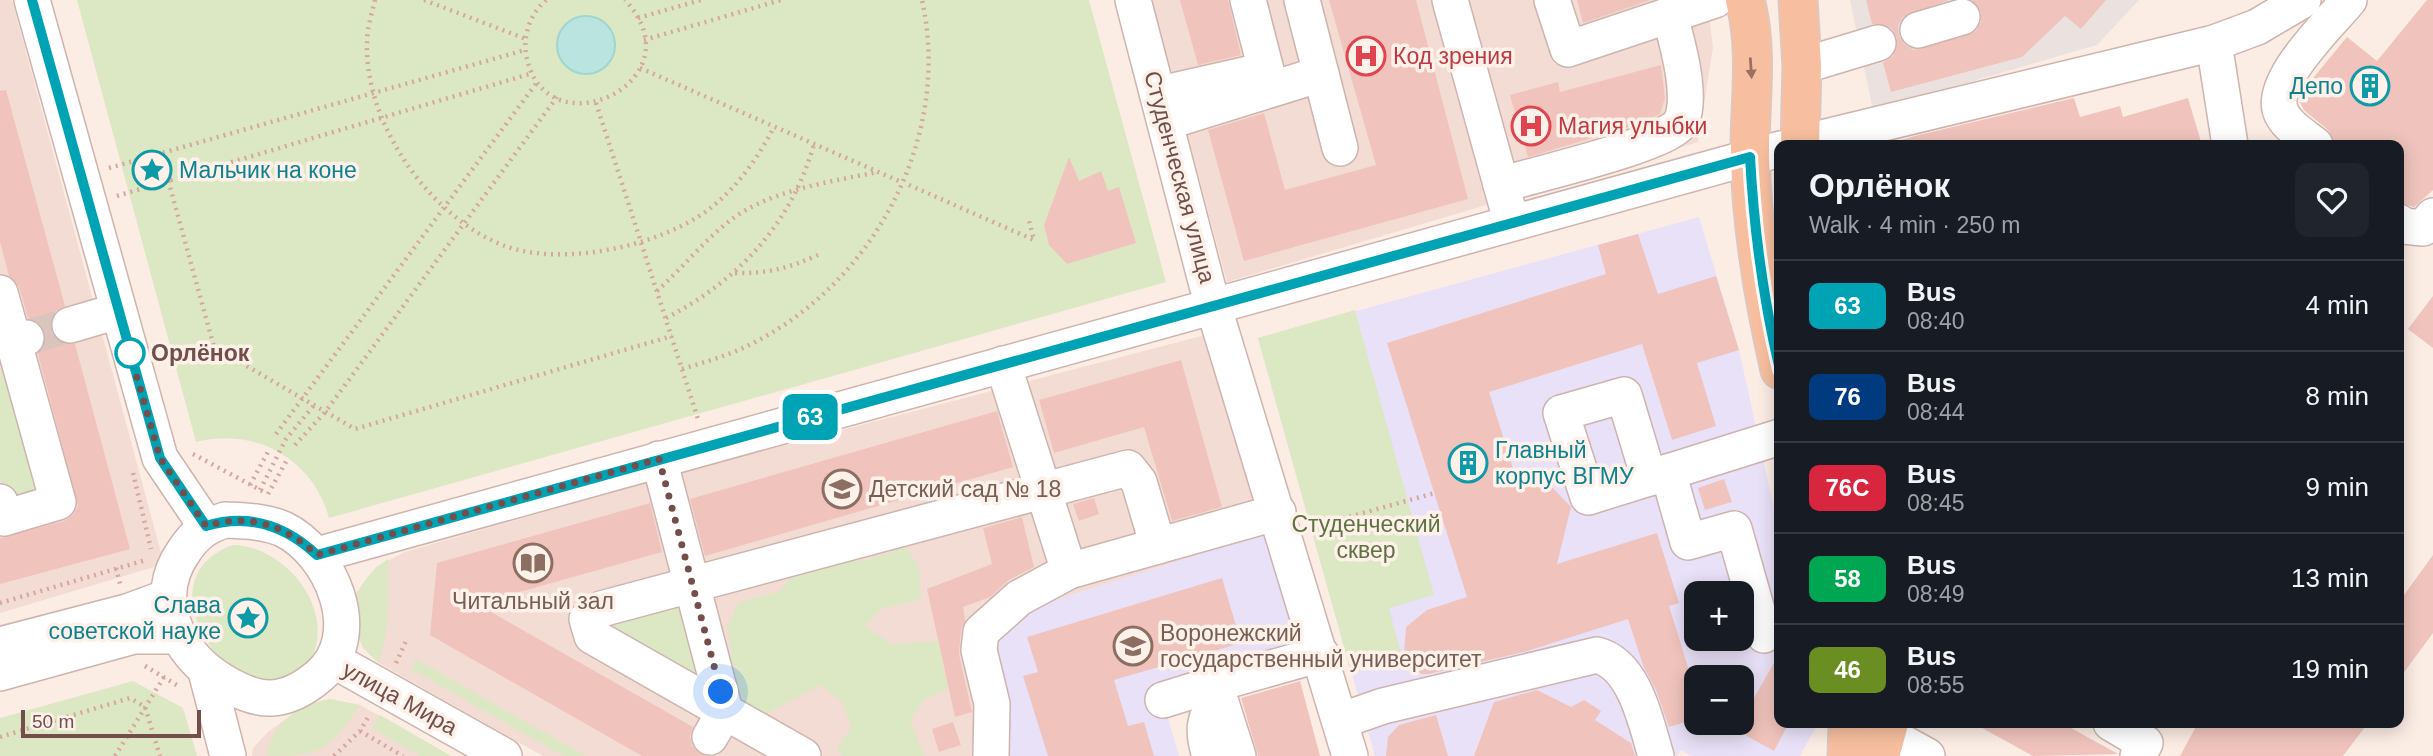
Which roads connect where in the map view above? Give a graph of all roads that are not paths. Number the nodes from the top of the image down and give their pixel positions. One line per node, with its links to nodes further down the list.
1 (32, 0): 34 (street)
2 (1133, 0): 19 (street, Студенческая улица)
3 (1248, 0): 19 (street)
4 (1302, 0): 18 (street)
5 (1450, 0): 28 (street)
6 (1552, 0): 12 (street)
7 (1715, 0): 12 (street)
8 (1745, 0): 20 (main road, one-way to 20)
9 (1798, 0): 17 (main road)
10 (2303, 0): 16 (street)
11 (2349, 0): 24 (street)
12 (1677, 9): 28 (street)
13 (1962, 17): 14 (street)
14 (1918, 30)
15 (1878, 43): 17 (street)
16 (2214, 43): 22 (street); 23 (street)
17 (1802, 66): 21 (main road)
18 (1321, 74): 19 (street); 25 (street)
19 (1163, 108): 33 (street, Студенческая улица)
20 (1779, 140)
21 (1786, 140)
22 (1817, 140)
23 (2230, 140)
24 (2309, 140)
25 (1340, 148)
26 (1774, 151): 30 (street)
27 (1774, 179): 36 (main road)
28 (1501, 185): 30 (street)
29 (2433, 216): 31 (street)
30 (1511, 223): 33 (street)
31 (2404, 226)
32 (0, 293): 41 (street)
33 (1215, 305): 37 (street); 42 (street, Студенческая улица)
34 (118, 311): 35 (street); 43 (street)
35 (70, 325)
36 (1774, 345)
37 (1003, 363): 39 (street); 40 (street)
38 (1774, 439): 49 (street)
39 (659, 459): 45 (street); 47 (street)
40 (1045, 491): 44 (street); 46 (street); 47 (street)
41 (0, 502)
42 (1281, 523): 44 (street); 52 (street, Студенческая улица)
43 (206, 526): 45 (street); 48 (street)
44 (1158, 546): 46 (street)
45 (317, 555): 53 (street)
46 (1069, 571): 66 (street)
47 (692, 587): 59 (street); 59 (street)
48 (168, 597): 50 (street); 51 (street)
49 (1763, 635)
50 (178, 636): 54 (street); 55 (street)
51 (0, 645)
52 (1321, 654): 56 (street); 58 (street, Студенческая улица)
53 (333, 660): 55 (street); 64 (street, улица Мира)
54 (0, 673)
55 (198, 682): 63 (street)
56 (1217, 691): 57 (street); 67 (street); 68 (street)
57 (1163, 700)
58 (1340, 721): 69 (street, Студенческая улица); 70 (street)
59 (718, 724): 65 (street)
60 (1848, 728): 71 (main road)
61 (2120, 728): 73 (street)
62 (1885, 738): 72 (street)
63 (229, 756)
64 (504, 756)
65 (803, 756)
66 (991, 756)
67 (1210, 756)
68 (1238, 756)
69 (1350, 756)
70 (1656, 756)
71 (1847, 756)
72 (1927, 756)
73 (2138, 756)

